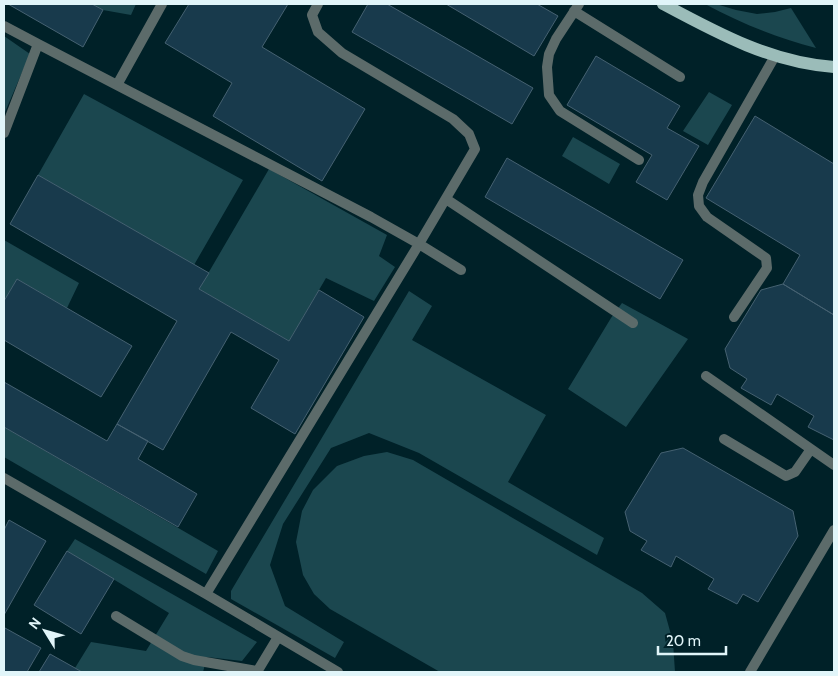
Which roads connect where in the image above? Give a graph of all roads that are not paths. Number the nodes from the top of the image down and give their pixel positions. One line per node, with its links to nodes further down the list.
1 (162, 4): 10 (lane)
2 (318, 4): 13 (lane)
3 (663, 4): 7 (main road)
4 (577, 7): 9 (lane); 12 (lane)
5 (4, 26): 6 (lane)
6 (38, 44): 10 (lane); 11 (lane)
7 (775, 56): 8 (main road); 16 (lane)
8 (834, 67)
9 (680, 78)
10 (117, 85): 14 (lane)
11 (4, 134)
12 (640, 160)
13 (446, 199): 14 (lane); 17 (lane)
14 (419, 244): 15 (lane); 26 (lane)
15 (461, 270)
16 (734, 317)
17 (633, 323)
18 (706, 376): 20 (lane)
19 (724, 439): 20 (lane)
20 (810, 449): 21 (lane)
21 (834, 465)
22 (4, 478): 26 (lane)
23 (834, 530): 24 (lane)
24 (824, 547): 25 (lane); 31 (lane)
25 (834, 553)
26 (206, 594): 28 (lane)
27 (116, 616): 29 (lane)
28 (278, 636): 29 (lane); 30 (lane)
29 (257, 672)
30 (338, 672)
31 (750, 672)

